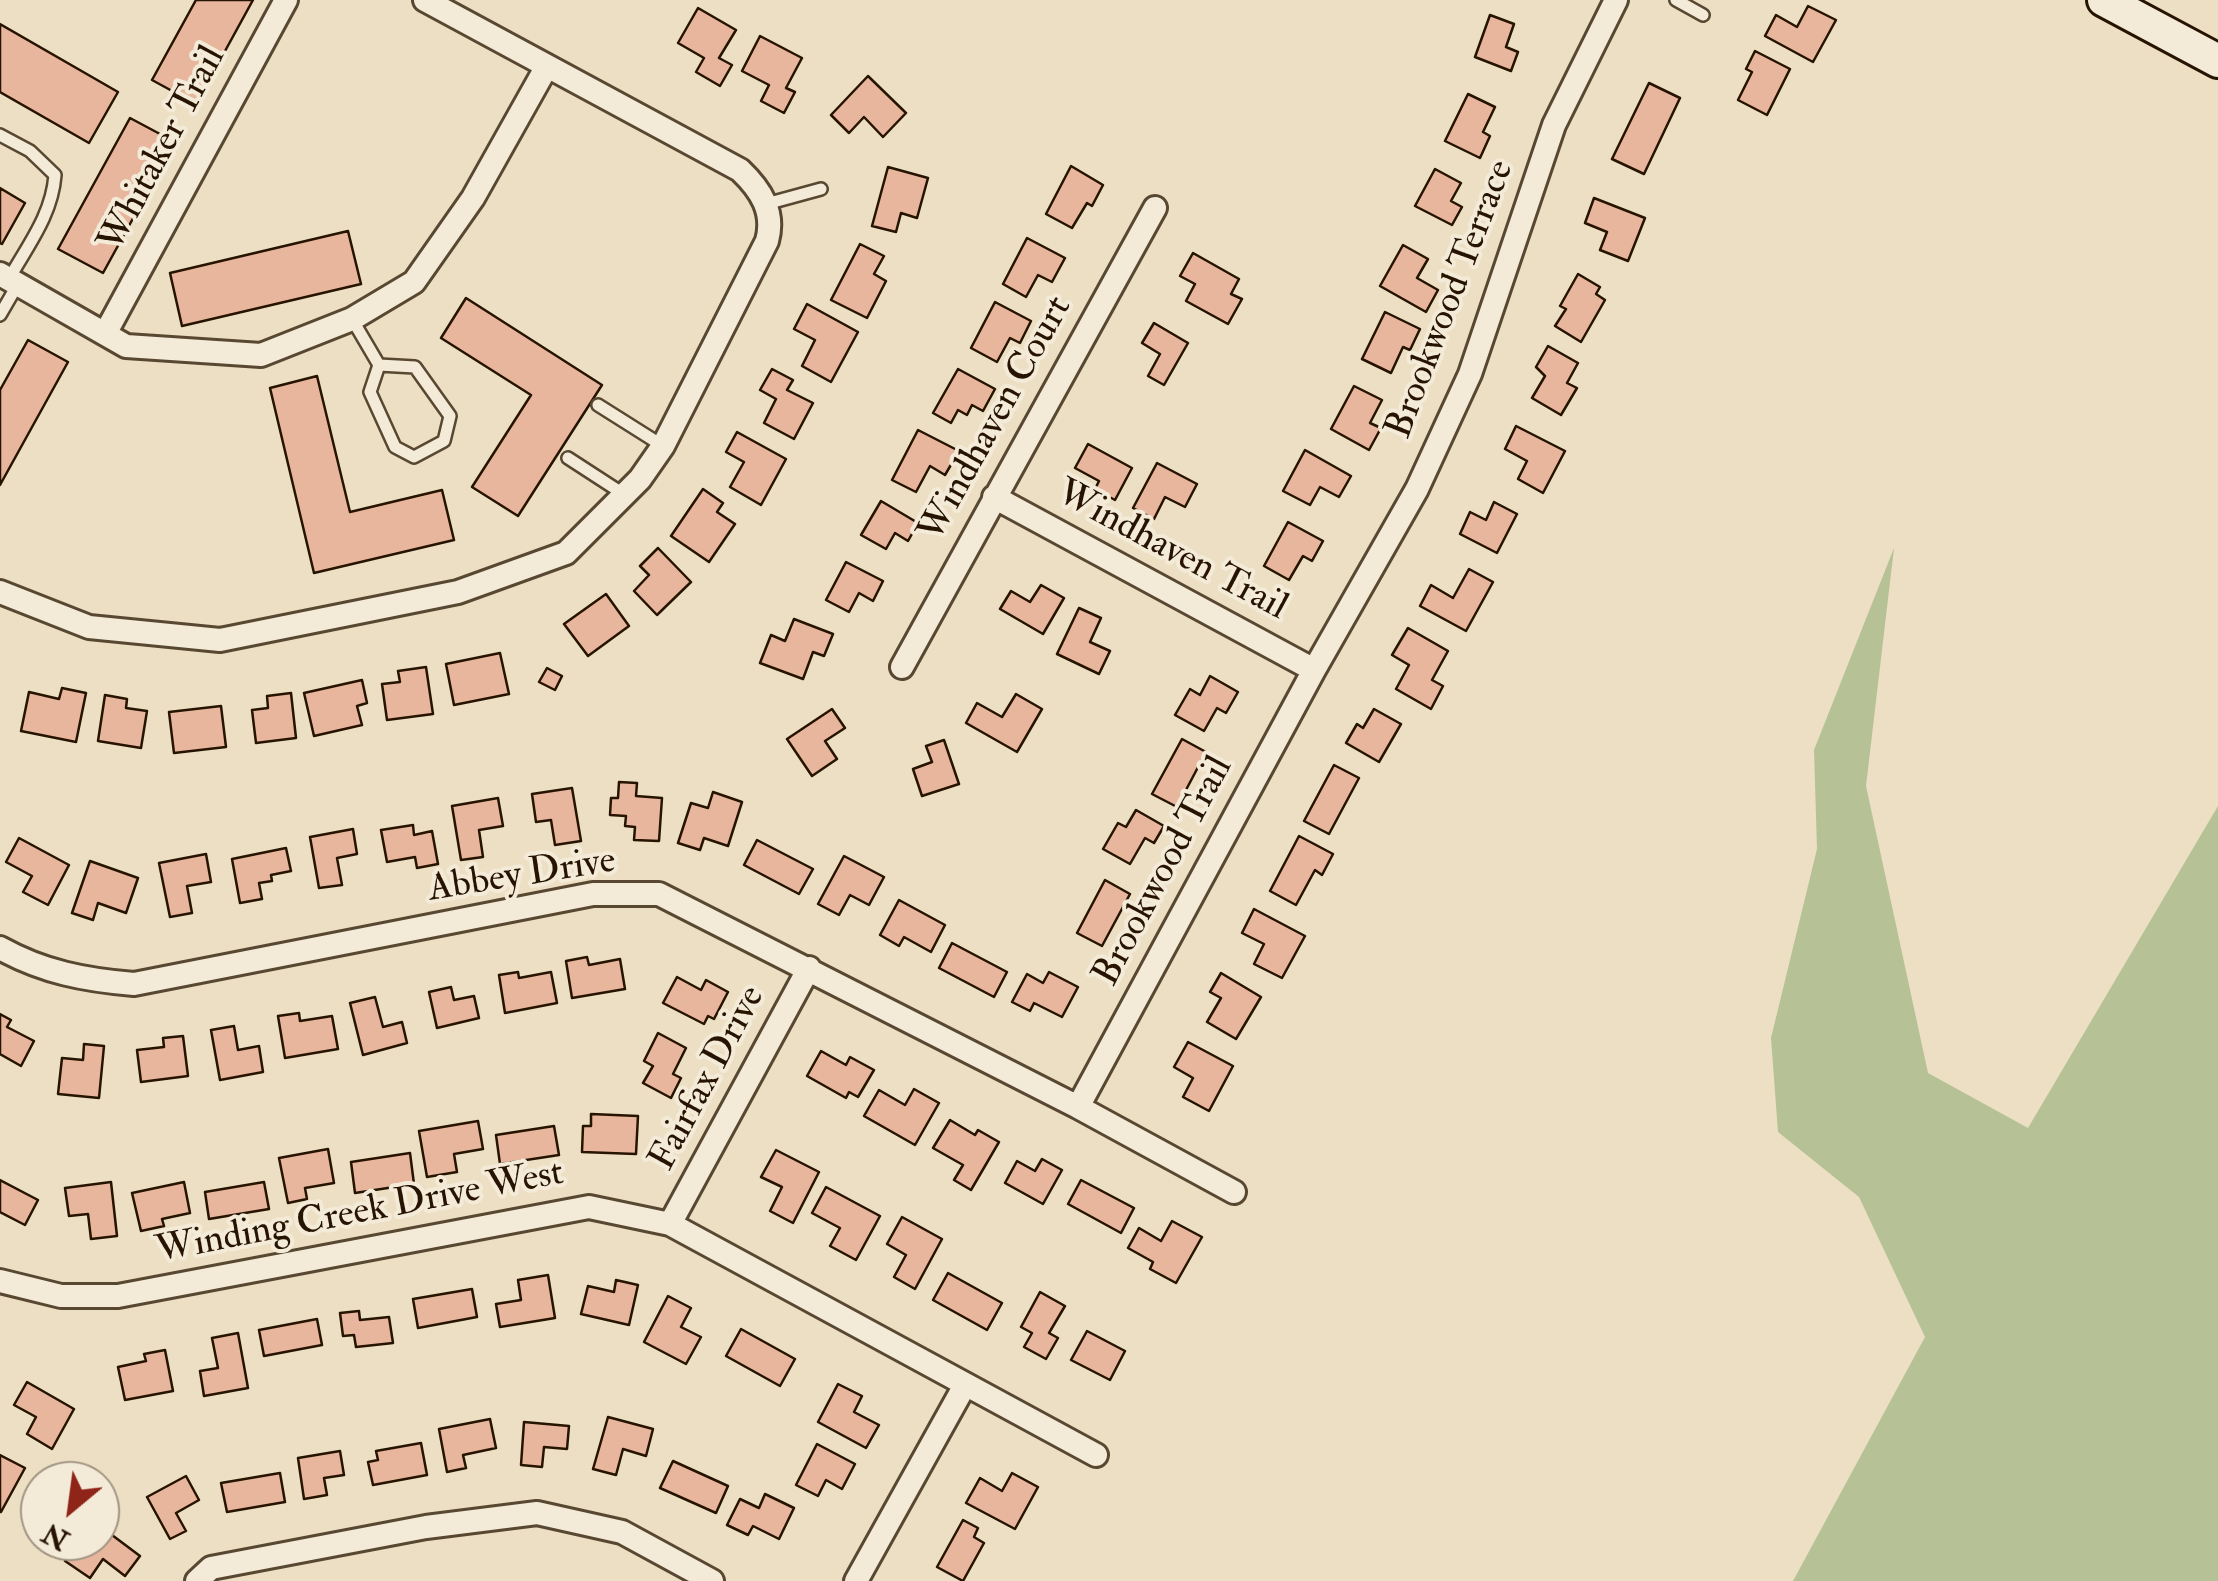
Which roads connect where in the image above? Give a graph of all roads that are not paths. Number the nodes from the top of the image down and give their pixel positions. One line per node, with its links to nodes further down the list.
1 (286, 0): 16 (street, Whitaker Trail)
2 (425, 0): 8 (street)
3 (1616, 0): 25 (street, Brookwood Terrace)
4 (1676, 0): 6 (lane)
5 (2104, 0): 7 (street)
6 (1703, 14)
7 (2218, 61)
8 (547, 66): 11 (street); 15 (street)
9 (0, 134): 13 (lane)
10 (821, 189): 11 (lane)
11 (766, 204): 19 (street)
12 (1155, 208): 22 (street, Windhaven Court)
13 (9, 279): 14 (lane); 16 (street)
14 (0, 315)
15 (352, 319): 16 (street); 17 (lane)
16 (105, 334)
17 (379, 365): 17 (lane)
18 (598, 405): 19 (lane)
19 (663, 446): 21 (street)
20 (568, 458): 21 (lane)
21 (624, 495): 23 (street)
22 (994, 497): 24 (street, Windhaven Court); 25 (street, Windhaven Trail)
23 (0, 592)
24 (902, 668)
25 (1314, 670): 28 (street, Brookwood Trail)
26 (0, 948): 27 (street, Abbey Drive)
27 (809, 968): 28 (street, Abbey Drive); 30 (street, Fairfax Drive)
28 (1078, 1107): 29 (street, Abbey Drive)
29 (1234, 1192)
30 (670, 1224): 31 (street, Winding Creek Drive West); 32 (street, Winding Creek Drive West)
31 (3, 1288)
32 (965, 1384): 33 (street, Winding Creek Drive West); 36 (street)
33 (1096, 1455)
34 (198, 1581): 35 (street)
35 (712, 1581)
36 (856, 1581)

